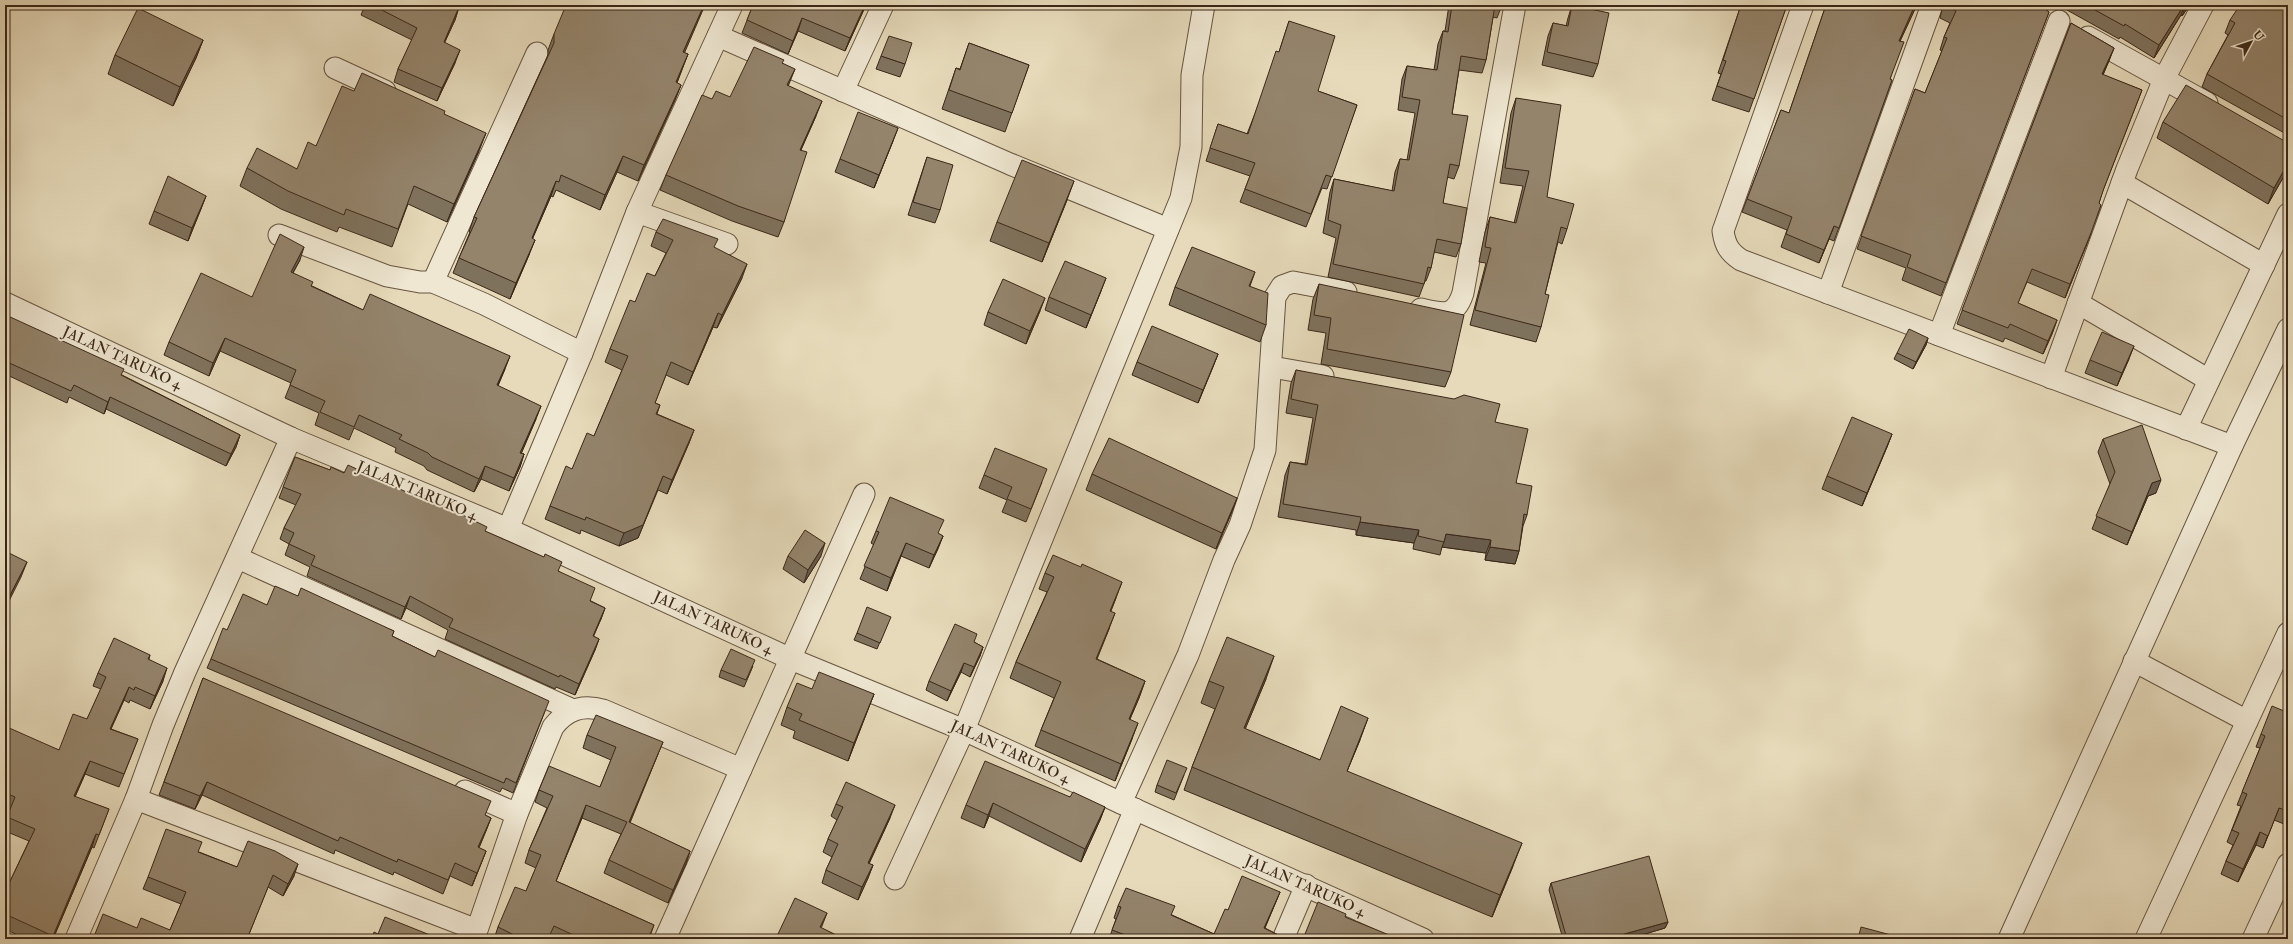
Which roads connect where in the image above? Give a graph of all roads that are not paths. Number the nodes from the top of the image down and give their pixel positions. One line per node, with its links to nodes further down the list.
1 (732, 5): 10 (street)
2 (883, 5): 14 (street)
3 (1204, 5): 22 (street)
4 (1515, 5): 31 (street)
5 (1803, 5): 27 (street)
6 (1932, 5): 27 (street)
7 (2203, 5): 13 (street)
8 (2040, 9): 9 (street)
9 (2059, 21): 13 (street); 33 (street)
10 (718, 36): 14 (street); 20 (street)
11 (537, 53): 18 (street)
12 (335, 68): 15 (street)
13 (2164, 79): 16 (street); 19 (street)
14 (843, 91): 22 (street)
15 (405, 100)
16 (2226, 114)
17 (476, 133): 18 (street)
18 (497, 142): 26 (street)
19 (2122, 183): 25 (street); 30 (street)
20 (637, 212): 24 (street); 34 (street)
21 (2288, 214): 25 (street)
22 (1168, 228): 50 (street)
23 (279, 235): 26 (street)
24 (727, 244)
25 (2264, 265): 38 (street)
26 (433, 282): 34 (street)
27 (1828, 293): 33 (street)
28 (1368, 297): 35 (street)
29 (5, 303): 40 (street, JALAN TARUKO 4)
30 (2078, 303): 36 (street); 38 (street)
31 (1405, 306)
32 (2288, 329): 41 (street)
33 (1939, 335): 36 (street)
34 (582, 353): 43 (street)
35 (1272, 366): 37 (street); 54 (street)
36 (2051, 378): 39 (street)
37 (1342, 380)
38 (2209, 380): 39 (street)
39 (2186, 428): 41 (street)
40 (291, 438): 43 (street, JALAN TARUKO 4); 44 (street)
41 (2232, 446): 47 (street)
42 (864, 494): 46 (street)
43 (508, 529): 46 (street, JALAN TARUKO 4)
44 (238, 558): 48 (street); 53 (street)
45 (2288, 633): 49 (street)
46 (791, 659): 50 (street, JALAN TARUKO 4); 51 (street)
47 (2134, 661): 49 (street); 64 (street)
48 (573, 710): 51 (street); 55 (street)
49 (2247, 721): 65 (street)
50 (964, 730): 54 (street, JALAN TARUKO 4); 57 (street)
51 (740, 769): 60 (street)
52 (445, 783): 55 (street)
53 (136, 799): 55 (street); 59 (street)
54 (1128, 806): 58 (street, JALAN TARUKO 4); 61 (street)
55 (517, 814)
56 (2288, 864): 66 (street)
57 (895, 879)
58 (1306, 885): 62 (street); 63 (street, JALAN TARUKO 4)
59 (76, 939)
60 (665, 939)
61 (1080, 939)
62 (1283, 939)
63 (1423, 939)
64 (2009, 939)
65 (2146, 939)
66 (2253, 939)

